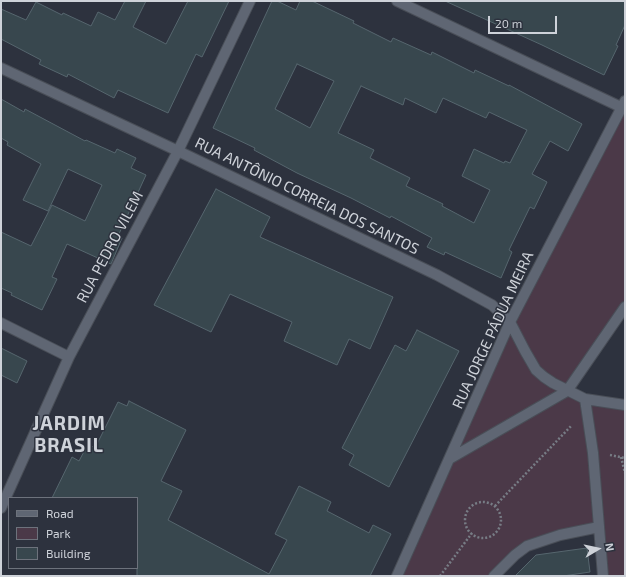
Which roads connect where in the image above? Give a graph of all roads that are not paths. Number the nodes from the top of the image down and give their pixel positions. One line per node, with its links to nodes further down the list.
1 (250, 1): 5 (street, RUA PEDRO VILEM)
2 (397, 1): 4 (street)
3 (1, 68): 5 (street, RUA ANTÔNIO CORREIA DOS SANTOS)
4 (624, 106): 7 (street, RUA JORGE PÁDUA MEIRA)
5 (178, 150): 7 (street, RUA ANTÔNIO CORREIA DOS SANTOS); 9 (street, RUA PEDRO VILEM)
6 (625, 308): 10 (street)
7 (510, 322): 10 (street, RUA ANTÔNIO CORREIA DOS SANTOS); 13 (street, RUA JORGE PÁDUA MEIRA)
8 (1, 323): 9 (street)
9 (69, 357): 14 (street, RUA PEDRO VILEM)
10 (567, 391): 11 (street, RUA ANTÔNIO CORREIA DOS SANTOS); 13 (street)
11 (585, 399): 12 (street, RUA ANTÔNIO CORREIA DOS SANTOS); 15 (street)
12 (625, 405)
13 (451, 458): 16 (street, RUA JORGE PÁDUA MEIRA)
14 (1, 508)
15 (599, 526): 17 (street); 18 (street)
16 (397, 576)
17 (494, 576)
18 (603, 576)

